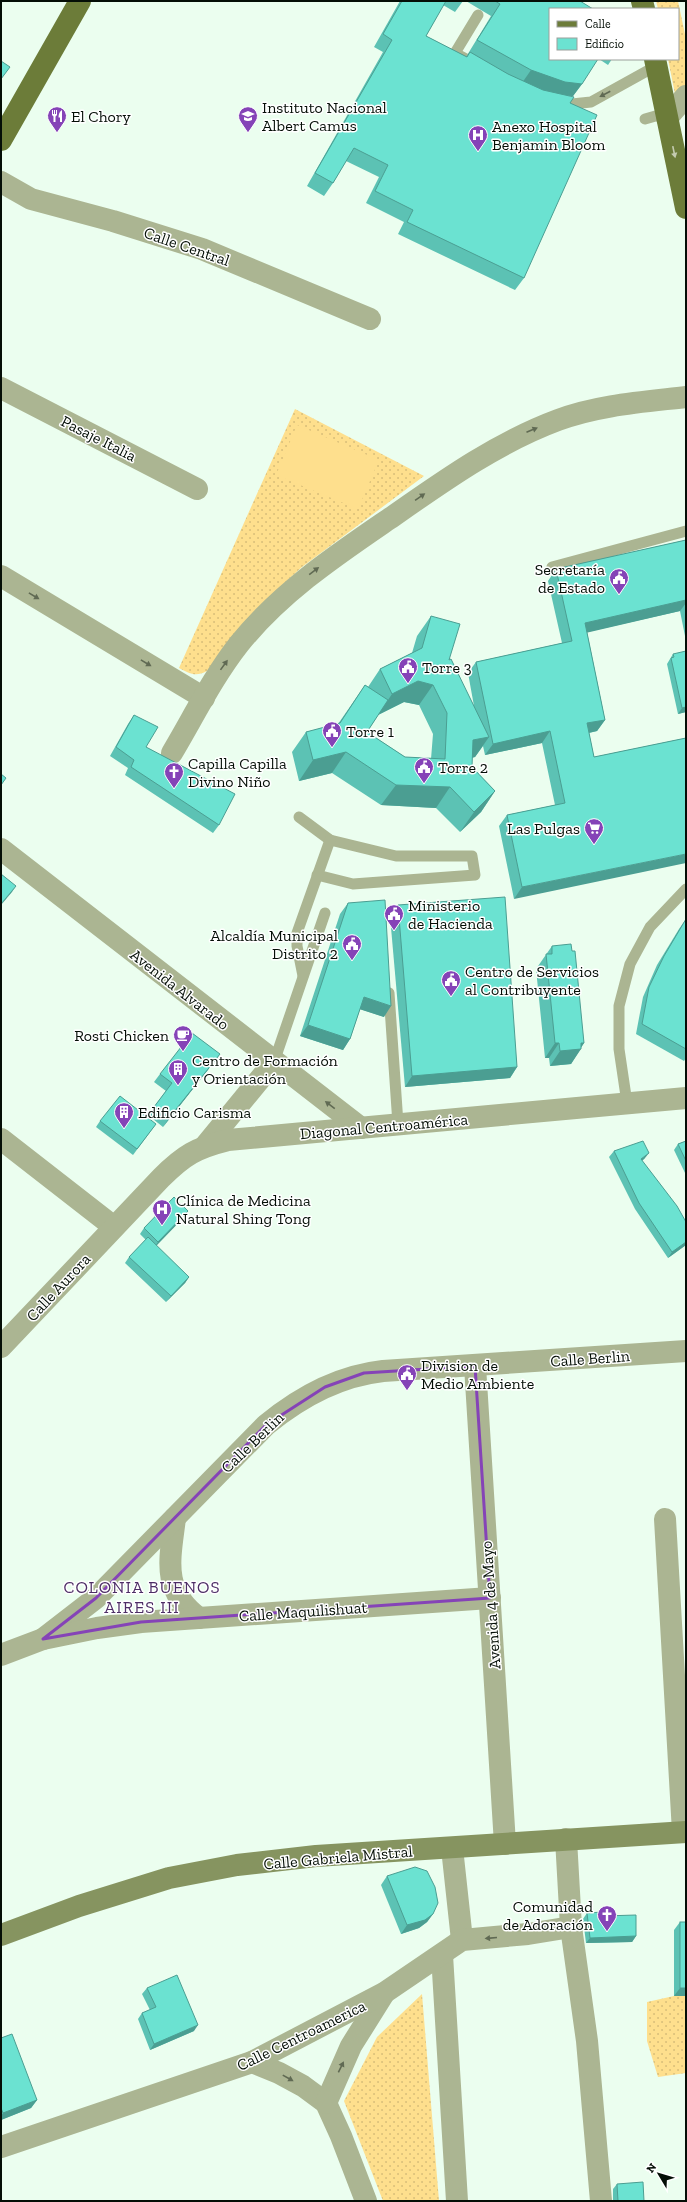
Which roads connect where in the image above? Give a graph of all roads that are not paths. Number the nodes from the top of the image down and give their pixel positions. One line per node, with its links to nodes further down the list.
1 (80, 1): 9 (main road)
2 (478, 16): 4 (lane)
3 (655, 62): 6 (lane, one-way to 6); 7 (main road)
4 (475, 64)
5 (686, 96): 7 (street)
6 (544, 97)
7 (667, 116): 8 (lane); 11 (main road, one-way to 11)
8 (645, 119)
9 (1, 140)
10 (1, 182): 12 (street, Calle Central)
11 (686, 208)
12 (370, 319)
13 (1, 388): 15 (street, Pasaje Italia)
14 (686, 397): 19 (street, one-way to 14)
15 (197, 489)
16 (686, 531): 17 (lane)
17 (552, 567)
18 (1, 576): 19 (street, one-way to 19)
19 (204, 698): 20 (street)
20 (172, 753)
21 (299, 817): 22 (lane)
22 (330, 840): 24 (lane); 24 (lane)
23 (1, 849): 29 (street, Avenida Alvarado)
24 (317, 875): 27 (lane)
25 (686, 889): 31 (lane)
26 (325, 914): 27 (lane)
27 (303, 977): 29 (lane)
28 (389, 982): 32 (lane)
29 (274, 1062): 33 (street, Avenida Alvarado, one-way to 29); 35 (street)
30 (686, 1098): 31 (street, Diagonal Centroamérica)
31 (626, 1103): 32 (street, Diagonal Centroamérica)
32 (398, 1124): 33 (street, Diagonal Centroamérica)
33 (361, 1128): 35 (street, Diagonal Centroamérica)
34 (1, 1139): 36 (street)
35 (205, 1146): 36 (street, Diagonal Centroamérica)
36 (114, 1227): 37 (street, Calle Aurora)
37 (1, 1347)
38 (686, 1351): 39 (street, Calle Berlin)
39 (475, 1366): 40 (street, Calle Berlin); 42 (street, Avenida 4 de Mayo)
40 (175, 1518): 43 (street); 44 (street, Calle Berlin)
41 (665, 1519): 46 (street)
42 (490, 1598): 43 (street, Calle Maquilishuat); 48 (street, Avenida 4 de Mayo)
43 (199, 1618): 44 (street, Calle Maquilishuat)
44 (43, 1639): 45 (street, Calle Maquilishuat)
45 (1, 1655)
46 (685, 1832): 47 (street, Calle Gabriela Mistral)
47 (566, 1839): 48 (street, Calle Gabriela Mistral); 50 (street)
48 (505, 1844): 49 (street, Calle Gabriela Mistral)
49 (452, 1848): 51 (street, Calle Gabriela Mistral); 52 (street)
50 (571, 1927): 52 (street, one-way to 52); 62 (street)
51 (1, 1935)
52 (462, 1940): 53 (street, Calle Centroamerica)
53 (442, 1955): 54 (street, Calle Centroamerica); 61 (street)
54 (384, 1994): 55 (street, Calle Centroamerica); 56 (street, one-way to 54)
55 (252, 2062): 56 (street, one-way to 56); 57 (street, Calle Centroamerica)
56 (326, 2103): 60 (street)
57 (23, 2138): 58 (street, Calle Centroamerica); 59 (street)
58 (1, 2147)
59 (1, 2163)
60 (366, 2201)
61 (457, 2201)
62 (601, 2201)

